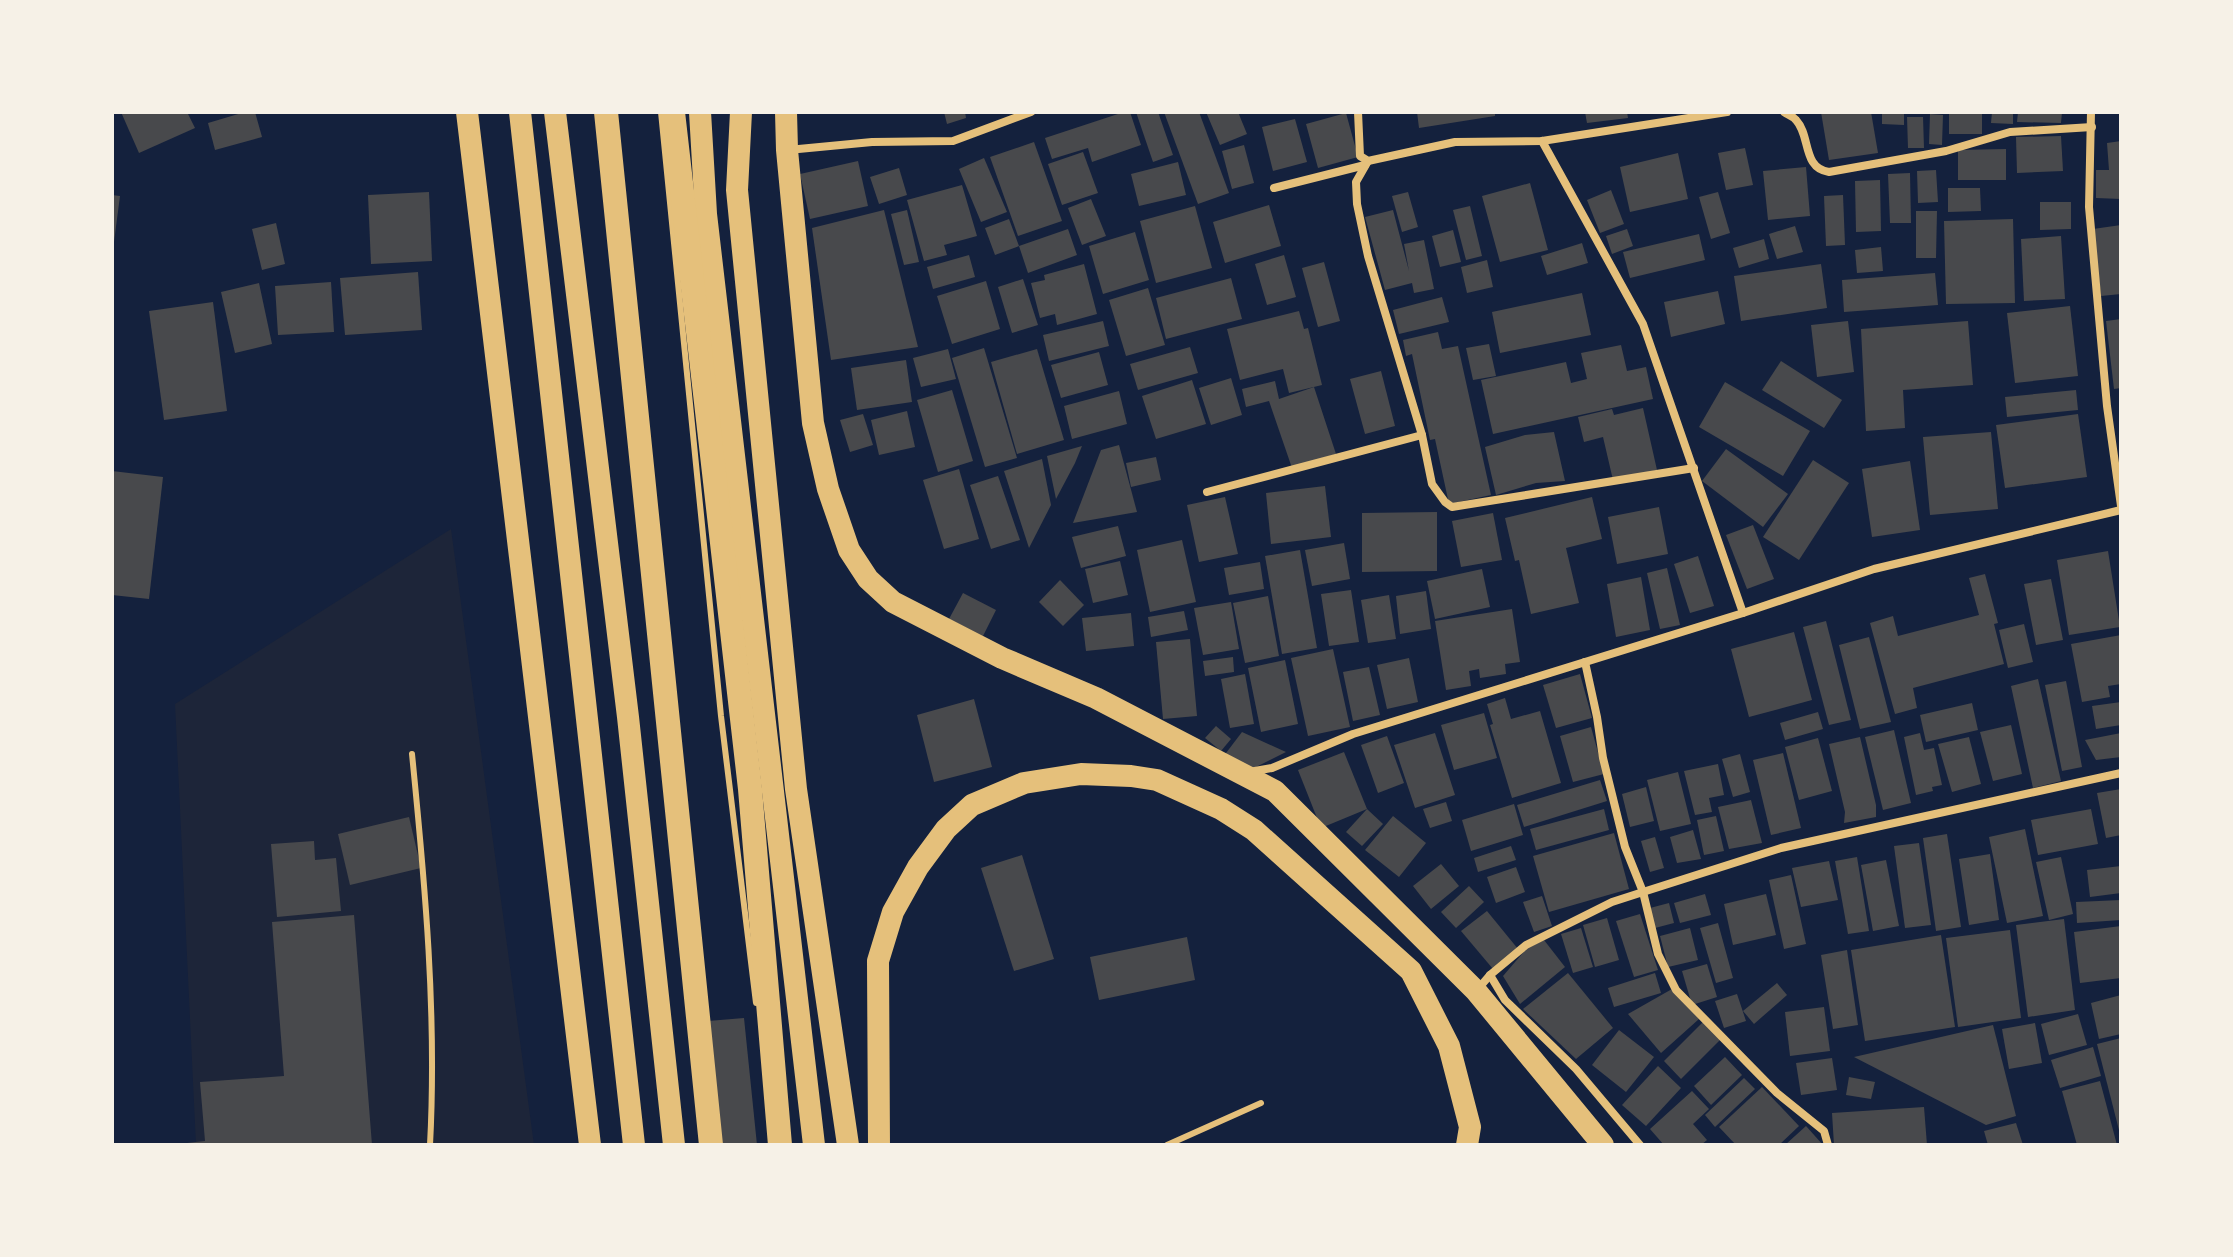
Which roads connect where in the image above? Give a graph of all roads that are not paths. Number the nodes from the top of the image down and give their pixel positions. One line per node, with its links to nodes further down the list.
1 (467, 112): 35 (highway)
2 (520, 112): 36 (highway)
3 (555, 112): 37 (highway)
4 (606, 112): 39 (highway)
5 (661, 112): 32 (lane)
6 (673, 112): 40 (highway)
7 (700, 112): 41 (highway)
8 (741, 112): 42 (highway)
9 (786, 112): 17 (highway)
10 (1358, 112): 18 (street)
11 (1727, 112): 16 (street)
12 (1784, 112): 15 (street)
13 (2091, 112): 15 (street)
14 (1027, 113): 17 (street)
15 (2092, 127): 24 (street)
16 (1542, 141): 18 (street); 22 (street)
17 (787, 150): 29 (highway)
18 (1366, 163): 19 (street); 21 (street)
19 (1274, 188)
20 (612, 254): 38 (lane)
21 (1422, 435): 22 (street); 23 (street)
22 (1694, 468): 25 (street)
23 (1207, 492)
24 (2121, 508): 25 (street)
25 (1743, 613): 26 (street)
26 (1585, 662): 29 (street); 30 (street)
27 (412, 754): 34 (lane)
28 (2121, 773): 30 (street)
29 (1241, 774): 31 (highway)
30 (1643, 892): 31 (street); 48 (street)
31 (1483, 983): 46 (highway); 47 (street)
32 (757, 1010)
33 (1261, 1103): 44 (lane)
34 (430, 1145)
35 (590, 1145)
36 (634, 1145)
37 (674, 1145)
38 (703, 1145)
39 (711, 1145)
40 (780, 1145)
41 (814, 1145)
42 (848, 1145)
43 (879, 1145): 45 (highway)
44 (1167, 1145)
45 (1467, 1145)
46 (1603, 1145)
47 (1640, 1145)
48 (1828, 1145)

